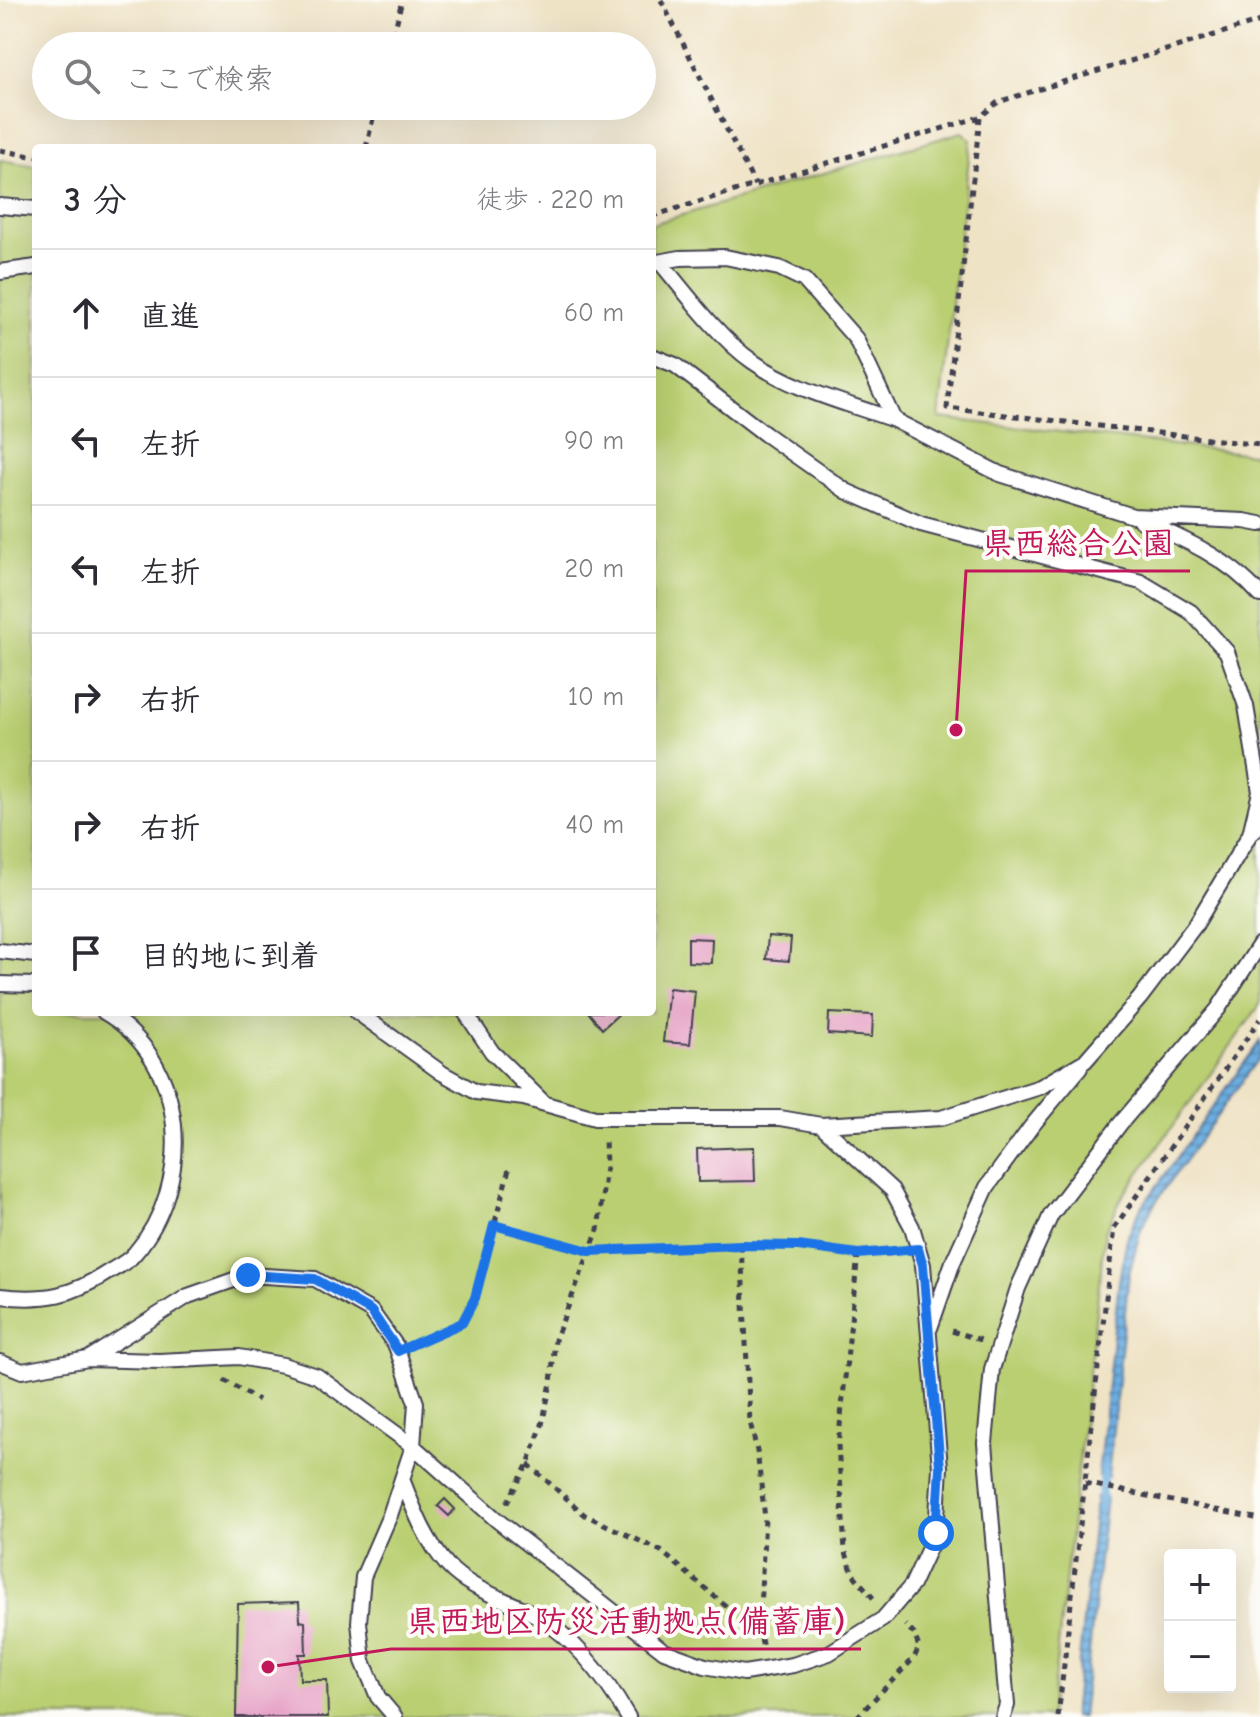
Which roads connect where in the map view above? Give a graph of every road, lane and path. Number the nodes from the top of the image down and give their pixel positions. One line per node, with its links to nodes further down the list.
1 (402, 0): 4 (path)
2 (661, 0): 10 (path)
3 (1260, 21): 5 (path)
4 (394, 32)
5 (980, 117): 10 (path); 19 (path)
6 (373, 120): 7 (path)
7 (367, 144)
8 (0, 150): 9 (path)
9 (32, 156)
10 (755, 185): 13 (path)
11 (0, 206): 12 (lane)
12 (32, 209)
13 (656, 215)
14 (656, 262): 18 (lane); 18 (lane)
15 (32, 268): 16 (lane)
16 (0, 272)
17 (656, 358): 23 (lane)
18 (894, 420): 20 (lane)
19 (1260, 445)
20 (1133, 516): 21 (lane); 22 (lane)
21 (1260, 524)
22 (1260, 595)
23 (1255, 830): 33 (lane)
24 (1260, 944): 45 (lane)
25 (0, 951): 26 (lane)
26 (32, 955)
27 (0, 984): 28 (lane)
28 (32, 985)
29 (111, 1016): 43 (lane)
30 (363, 1016): 34 (lane)
31 (468, 1016): 34 (lane)
32 (1260, 1019): 54 (path)
33 (1085, 1061): 36 (lane); 44 (lane)
34 (545, 1104): 35 (lane)
35 (604, 1118): 36 (lane); 41 (path)
36 (821, 1125): 40 (lane)
37 (509, 1169): 38 (path)
38 (494, 1225): 41 (path); 46 (path)
39 (741, 1245): 41 (path); 42 (path); 58 (path)
40 (918, 1249): 42 (path); 44 (lane)
41 (589, 1251): 52 (path)
42 (858, 1254): 57 (path)
43 (0, 1296)
44 (930, 1327): 45 (path); 57 (lane)
45 (1000, 1346): 63 (lane)
46 (398, 1351): 47 (lane); 51 (lane)
47 (88, 1359): 49 (lane); 51 (lane)
48 (0, 1362): 49 (lane)
49 (22, 1371): 50 (lane)
50 (0, 1376)
51 (413, 1446): 53 (lane); 56 (lane)
52 (528, 1464): 56 (path); 58 (path)
53 (402, 1479): 60 (lane); 61 (lane)
54 (1085, 1483): 55 (path); 64 (path)
55 (1260, 1519)
56 (498, 1521): 59 (lane)
57 (888, 1612): 59 (lane); 62 (path)
58 (760, 1635): 59 (path)
59 (766, 1669)
60 (395, 1717)
61 (628, 1717)
62 (857, 1717)
63 (1003, 1717)
64 (1058, 1717)

